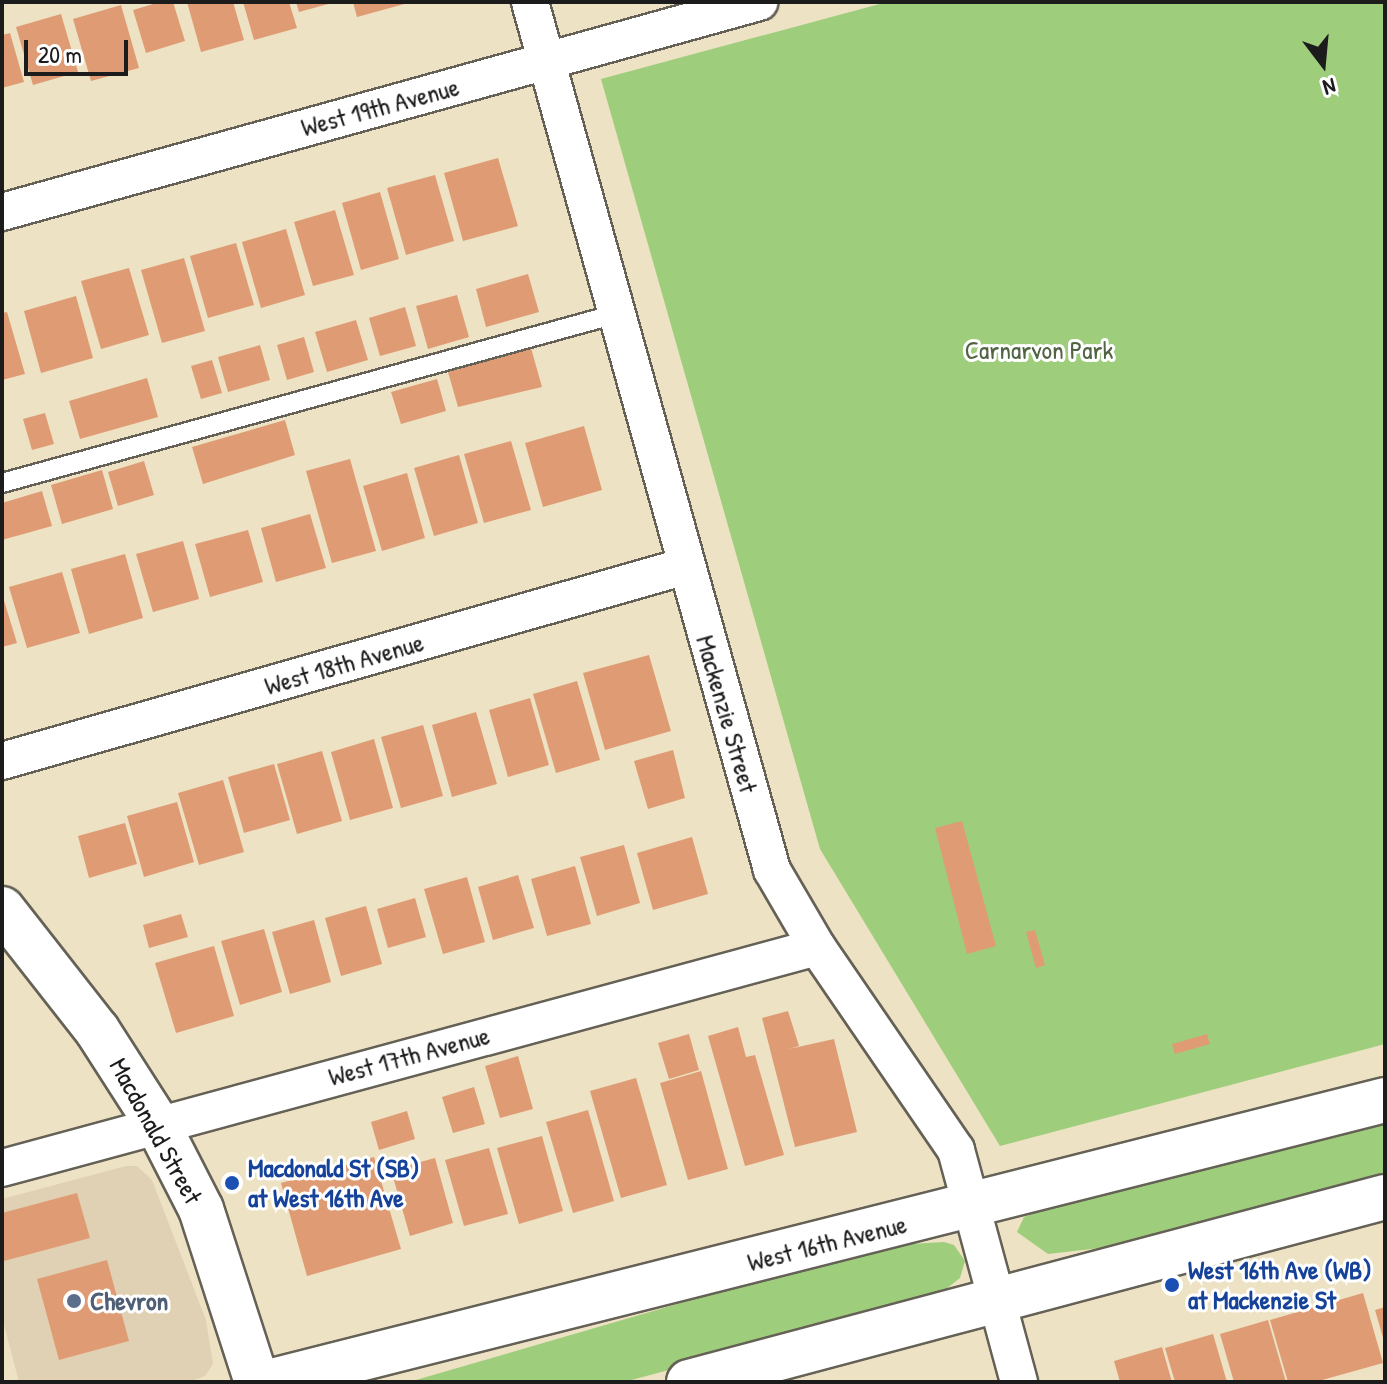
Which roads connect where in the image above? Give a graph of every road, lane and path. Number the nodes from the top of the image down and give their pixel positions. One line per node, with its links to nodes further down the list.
1 (530, 2): 3 (street, Mackenzie Street)
2 (759, 2): 3 (street, West 19th Avenue)
3 (547, 61): 4 (street, West 19th Avenue); 5 (street, Mackenzie Street)
4 (2, 212)
5 (616, 314): 6 (lane); 7 (street, Mackenzie Street)
6 (2, 483)
7 (686, 566): 8 (street, West 18th Avenue); 10 (street, Mackenzie Street)
8 (2, 761)
9 (9, 930): 12 (main road, Macdonald Street)
10 (817, 947): 12 (street, West 17th Avenue); 15 (street, Mackenzie Street)
11 (1385, 1100): 15 (main road, West 16th Avenue)
12 (158, 1125): 13 (street, West 17th Avenue); 17 (main road, Macdonald Street)
13 (2, 1168)
14 (1385, 1197): 16 (main road)
15 (973, 1207): 16 (street, Mackenzie Street); 18 (main road, West 16th Avenue)
16 (997, 1298): 19 (main road); 20 (street, Mackenzie Street)
17 (257, 1382)
18 (268, 1382)
19 (689, 1382)
20 (1019, 1382)

